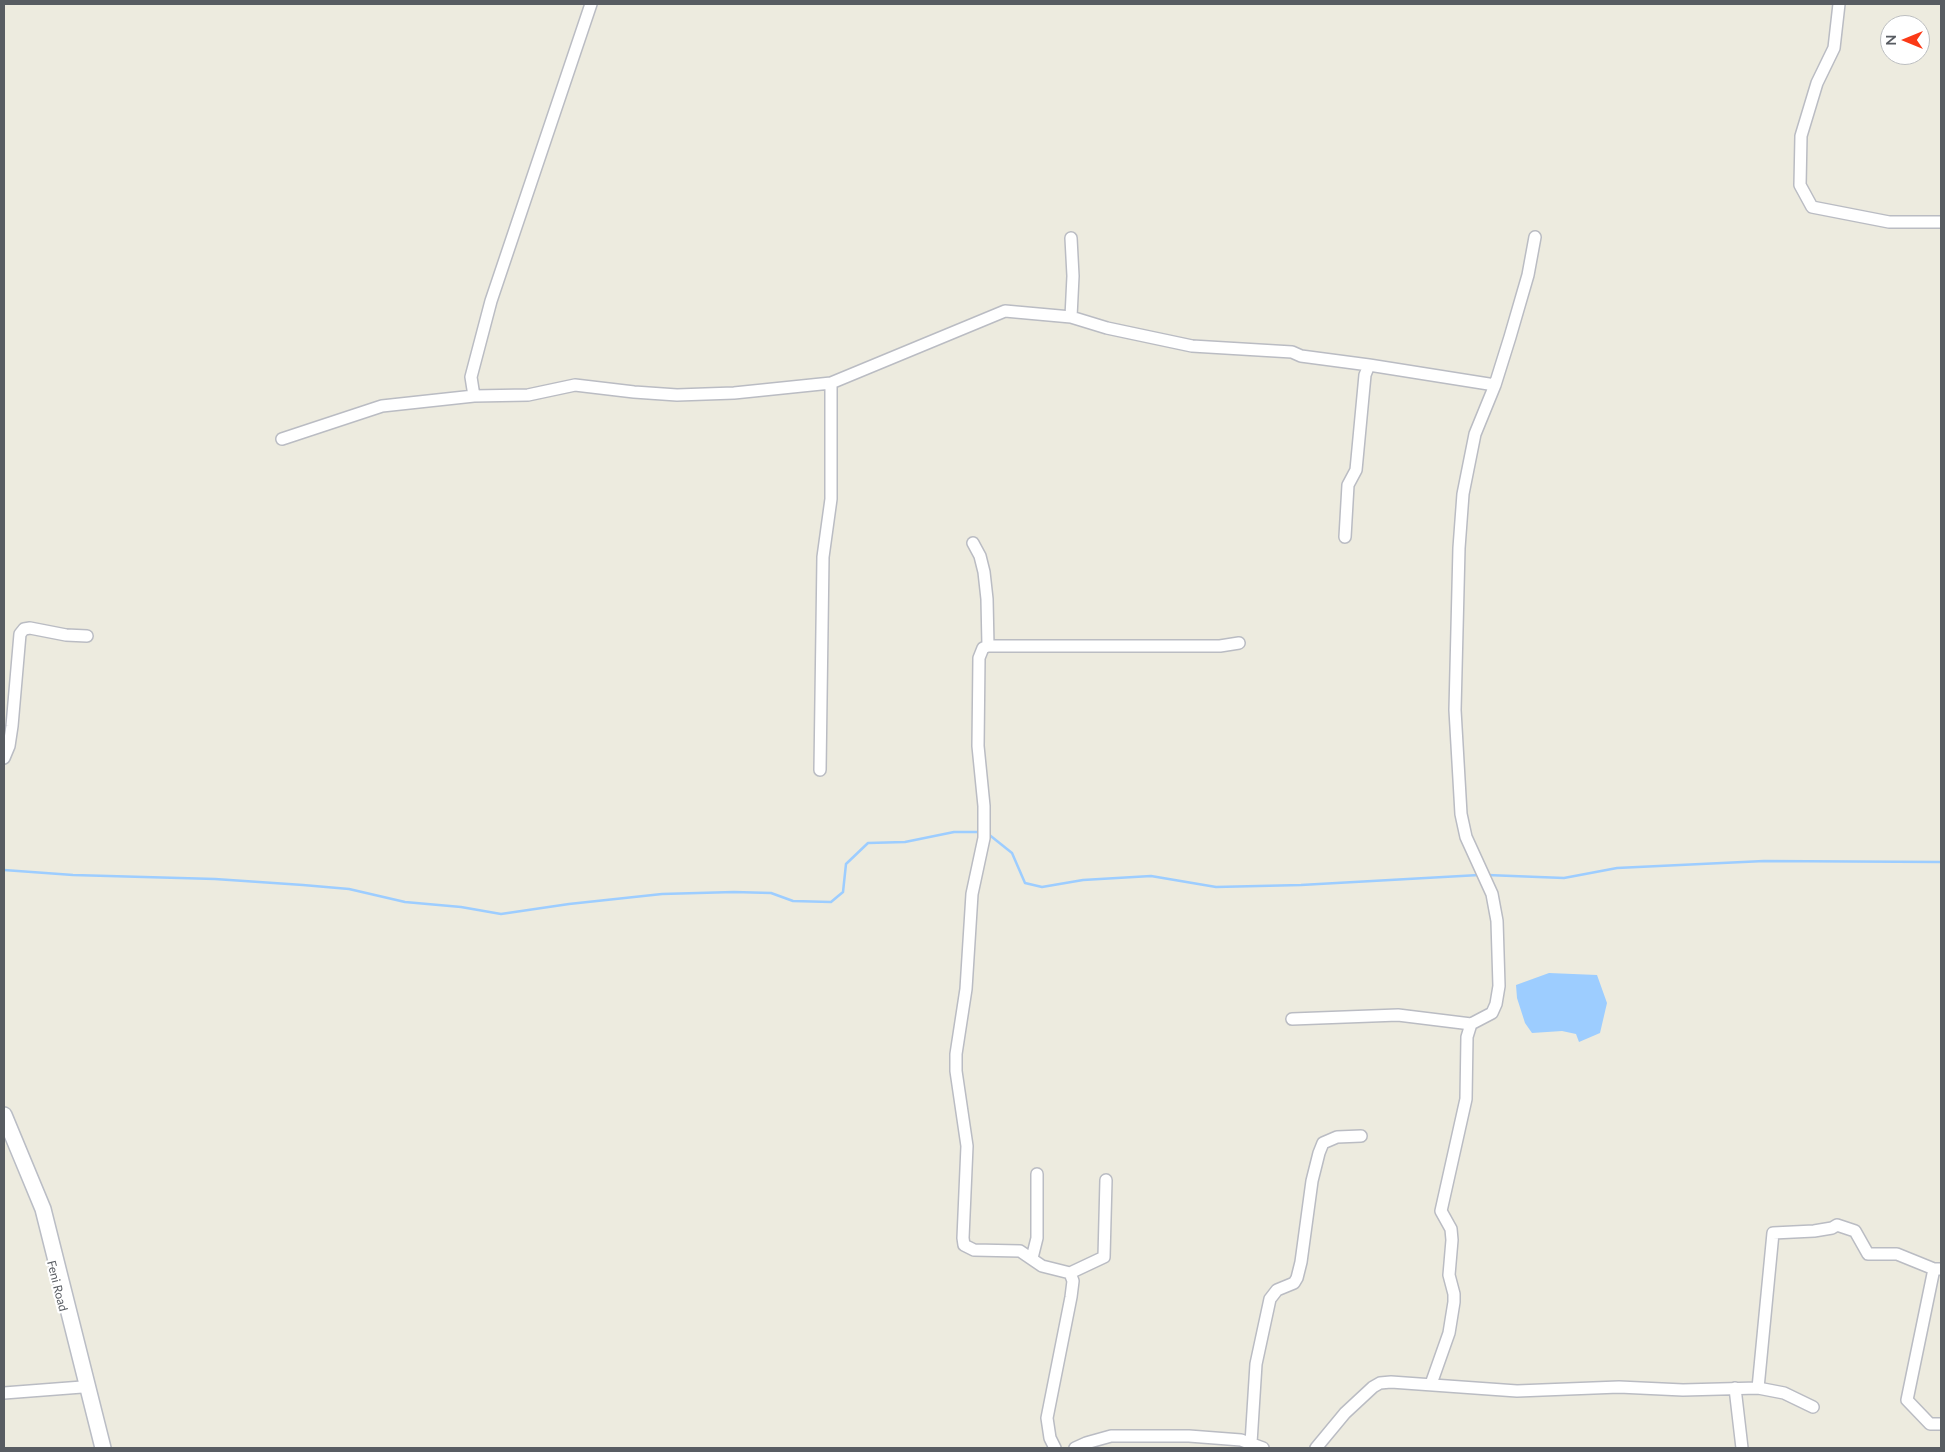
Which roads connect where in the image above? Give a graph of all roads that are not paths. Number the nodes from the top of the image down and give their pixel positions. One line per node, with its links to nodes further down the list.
1 (591, 4): 10 (street)
2 (1839, 4): 3 (street)
3 (1941, 222)
4 (1535, 237): 9 (street)
5 (1071, 238): 6 (street)
6 (1071, 317): 7 (street); 8 (street)
7 (1369, 365): 9 (street); 12 (street)
8 (832, 383): 10 (street); 18 (street)
9 (1495, 386): 20 (street)
10 (474, 396): 11 (street)
11 (282, 439)
12 (1345, 537)
13 (973, 543): 16 (street)
14 (86, 636): 17 (street)
15 (1240, 643): 16 (street)
16 (988, 646): 26 (street)
17 (4, 758)
18 (820, 770)
19 (1292, 1019): 20 (street)
20 (1471, 1024): 29 (street)
21 (4, 1115): 38 (main road)
22 (4, 1128): 30 (main road, Feni Road)
23 (1361, 1136): 36 (street)
24 (1037, 1174): 26 (street)
25 (1106, 1180): 28 (street)
26 (1032, 1258): 28 (street)
27 (1937, 1269): 32 (street); 35 (street)
28 (1070, 1273): 39 (street)
29 (1432, 1384): 31 (street); 42 (street)
30 (82, 1387): 33 (street); 37 (main road, Feni Road)
31 (1735, 1388): 32 (street); 43 (street)
32 (1758, 1388): 34 (street)
33 (4, 1393)
34 (1813, 1407)
35 (1941, 1424)
36 (1251, 1443): 40 (street); 41 (street)
37 (98, 1448)
38 (103, 1448)
39 (1055, 1448)
40 (1076, 1448)
41 (1263, 1448)
42 (1316, 1448)
43 (1742, 1448)

